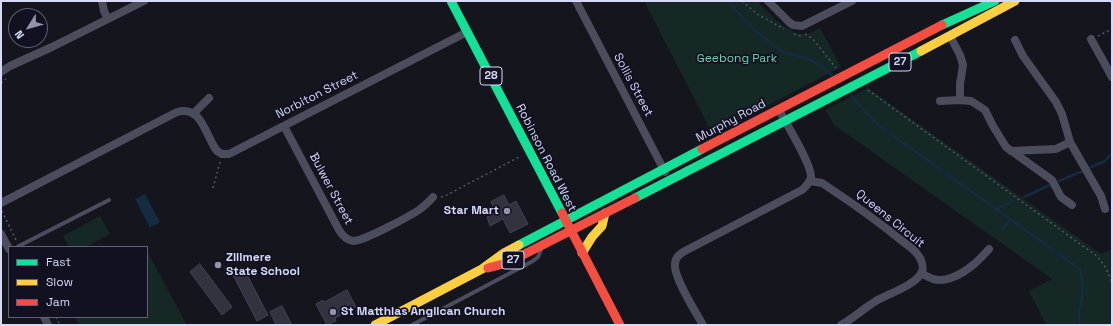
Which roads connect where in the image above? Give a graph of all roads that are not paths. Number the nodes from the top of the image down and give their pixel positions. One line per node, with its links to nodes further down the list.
1 (102, 1): 9 (street)
2 (144, 1): 9 (street)
3 (451, 1): 10 (main road, Robinson Road West / 28)
4 (576, 1): 25 (street, Sollis Street)
5 (768, 1): 6 (street)
6 (852, 1)
7 (995, 1): 19 (main road, Murphy Road / 27)
8 (1015, 1): 11 (main road, Murphy Road / 27)
9 (108, 19): 14 (street)
10 (467, 32): 22 (street, Norbiton Street); 34 (main road, Robinson Road West / 28)
11 (950, 36): 17 (street); 21 (main road, Murphy Road / 27)
12 (1091, 39): 15 (street)
13 (1015, 40): 23 (street)
14 (1, 72)
15 (1112, 77)
16 (209, 98): 20 (street)
17 (960, 100): 18 (street); 24 (street)
18 (940, 101)
19 (779, 110): 21 (street); 25 (main road, Murphy Road / 27)
20 (194, 113): 22 (street, Norbiton Street); 30 (street)
21 (785, 121): 26 (main road, Murphy Road / 27); 27 (street)
22 (284, 126): 28 (street, Bulwer Street)
23 (1070, 142): 24 (street); 32 (street)
24 (1011, 151): 31 (street)
25 (664, 170): 26 (street, Sollis Street); 34 (main road, Murphy Road / 27)
26 (669, 180): 33 (main road, Murphy Road / 27)
27 (810, 181): 43 (street, Queens Circuit); 47 (street)
28 (433, 198)
29 (109, 200): 37 (lane)
30 (1, 203)
31 (1072, 205)
32 (1105, 209)
33 (605, 213): 35 (main road, Murphy Road / 27); 41 (main road)
34 (566, 221): 35 (main road, Robinson Road West / 28); 42 (main road, Murphy Road / 27)
35 (571, 231): 38 (main road, Murphy Road / 27); 41 (main road, Robinson Road West / 28)
36 (1, 234): 39 (street)
37 (20, 246)
38 (542, 246): 42 (main road, Murphy Road / 27); 46 (lane)
39 (8, 247)
40 (989, 249): 43 (street)
41 (582, 253): 44 (main road, Robinson Road West / 28)
42 (482, 269): 45 (main road, Murphy Road / 27)
43 (921, 273): 48 (street)
44 (619, 324)
45 (375, 325)
46 (412, 325)
47 (703, 325)
48 (841, 325)

